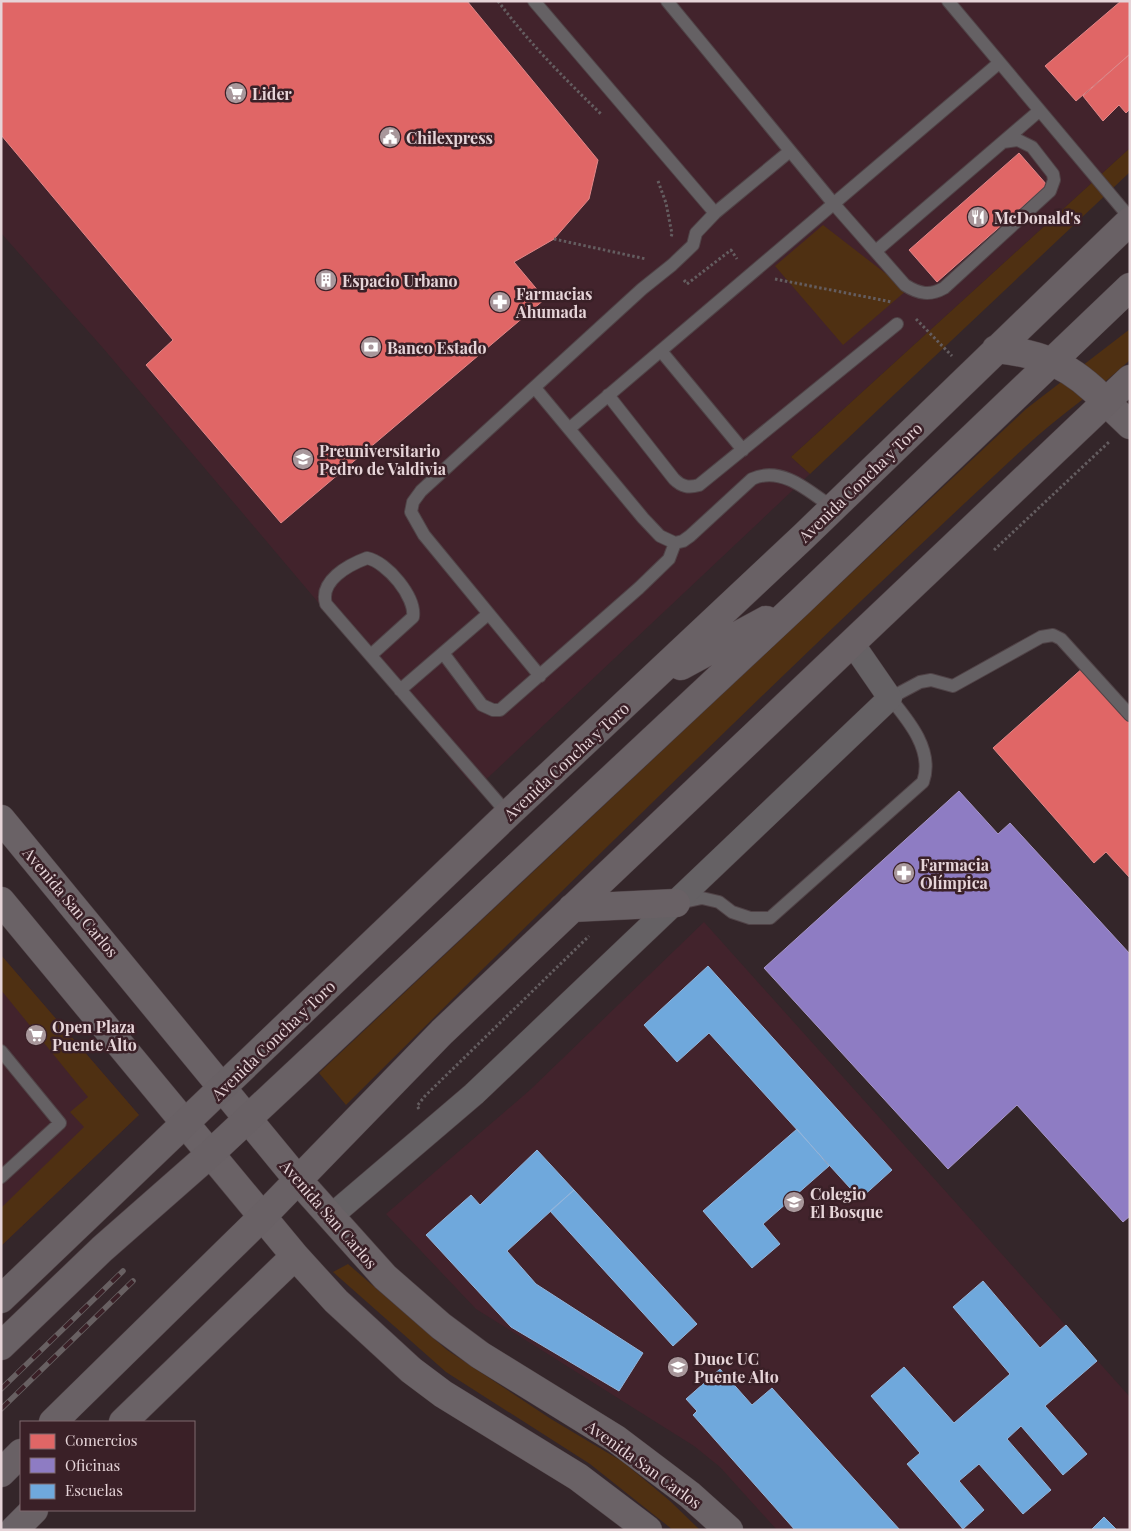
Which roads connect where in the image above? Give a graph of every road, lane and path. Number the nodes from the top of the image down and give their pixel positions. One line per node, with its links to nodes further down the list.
1 (498, 1): 7 (path)
2 (534, 1): 12 (lane)
3 (667, 1): 9 (lane)
4 (948, 1): 5 (lane)
5 (999, 63): 6 (lane); 11 (lane)
6 (1038, 112): 8 (lane); 13 (lane)
7 (608, 121)
8 (1003, 142): 15 (lane); 15 (lane)
9 (790, 151): 11 (lane); 12 (lane)
10 (654, 176): 14 (path)
11 (833, 203): 15 (lane); 19 (lane)
12 (714, 213): 22 (lane)
13 (1130, 219): 18 (main road, Avenida Concha y Toro)
14 (668, 241)
15 (877, 250)
16 (1130, 287): 20 (main road)
17 (897, 324): 27 (lane)
18 (996, 349): 20 (main road); 28 (main road, Avenida Concha y Toro)
19 (661, 351): 23 (lane); 27 (lane)
20 (1053, 360): 24 (main road); 30 (main road)
21 (1130, 380): 24 (main road)
22 (535, 388): 26 (lane); 31 (lane)
23 (608, 395): 26 (lane); 27 (lane)
24 (1106, 402): 25 (main road); 32 (main road)
25 (1130, 425)
26 (570, 428): 29 (lane)
27 (743, 450)
28 (833, 508): 29 (lane); 36 (main road, Avenida Concha y Toro)
29 (675, 543): 35 (lane)
30 (801, 601): 36 (main road); 47 (main road)
31 (487, 615): 33 (lane); 35 (lane)
32 (852, 643): 38 (street); 44 (main road)
33 (443, 653): 35 (lane); 37 (lane)
34 (371, 656): 34 (lane); 37 (lane)
35 (540, 676)
36 (649, 684): 40 (main road, Avenida Concha y Toro)
37 (400, 690): 40 (lane)
38 (890, 698): 39 (lane); 43 (street); 43 (lane)
39 (1130, 715)
40 (508, 814): 46 (main road, Avenida Concha y Toro)
41 (1, 819): 46 (main road, Avenida San Carlos)
42 (1, 901): 48 (main road)
43 (676, 903): 44 (main road); 53 (street)
44 (572, 908): 51 (main road)
45 (1, 1051): 50 (lane)
46 (224, 1088): 47 (main road, Avenida San Carlos); 48 (main road, Avenida Concha y Toro)
47 (248, 1119): 49 (main road); 51 (main road, Avenida San Carlos)
48 (186, 1124): 49 (main road); 55 (main road, Avenida Concha y Toro)
49 (210, 1154): 52 (main road); 56 (main road)
50 (1, 1177)
51 (298, 1180): 52 (main road); 53 (main road, Avenida San Carlos)
52 (263, 1216): 54 (main road); 57 (main road)
53 (330, 1217): 62 (main road, Avenida San Carlos)
54 (294, 1256): 58 (main road); 61 (main road)
55 (1, 1299)
56 (1, 1346)
57 (54, 1421)
58 (124, 1421)
59 (33, 1511): 60 (main road)
60 (14, 1530)
61 (648, 1530)
62 (730, 1530)

